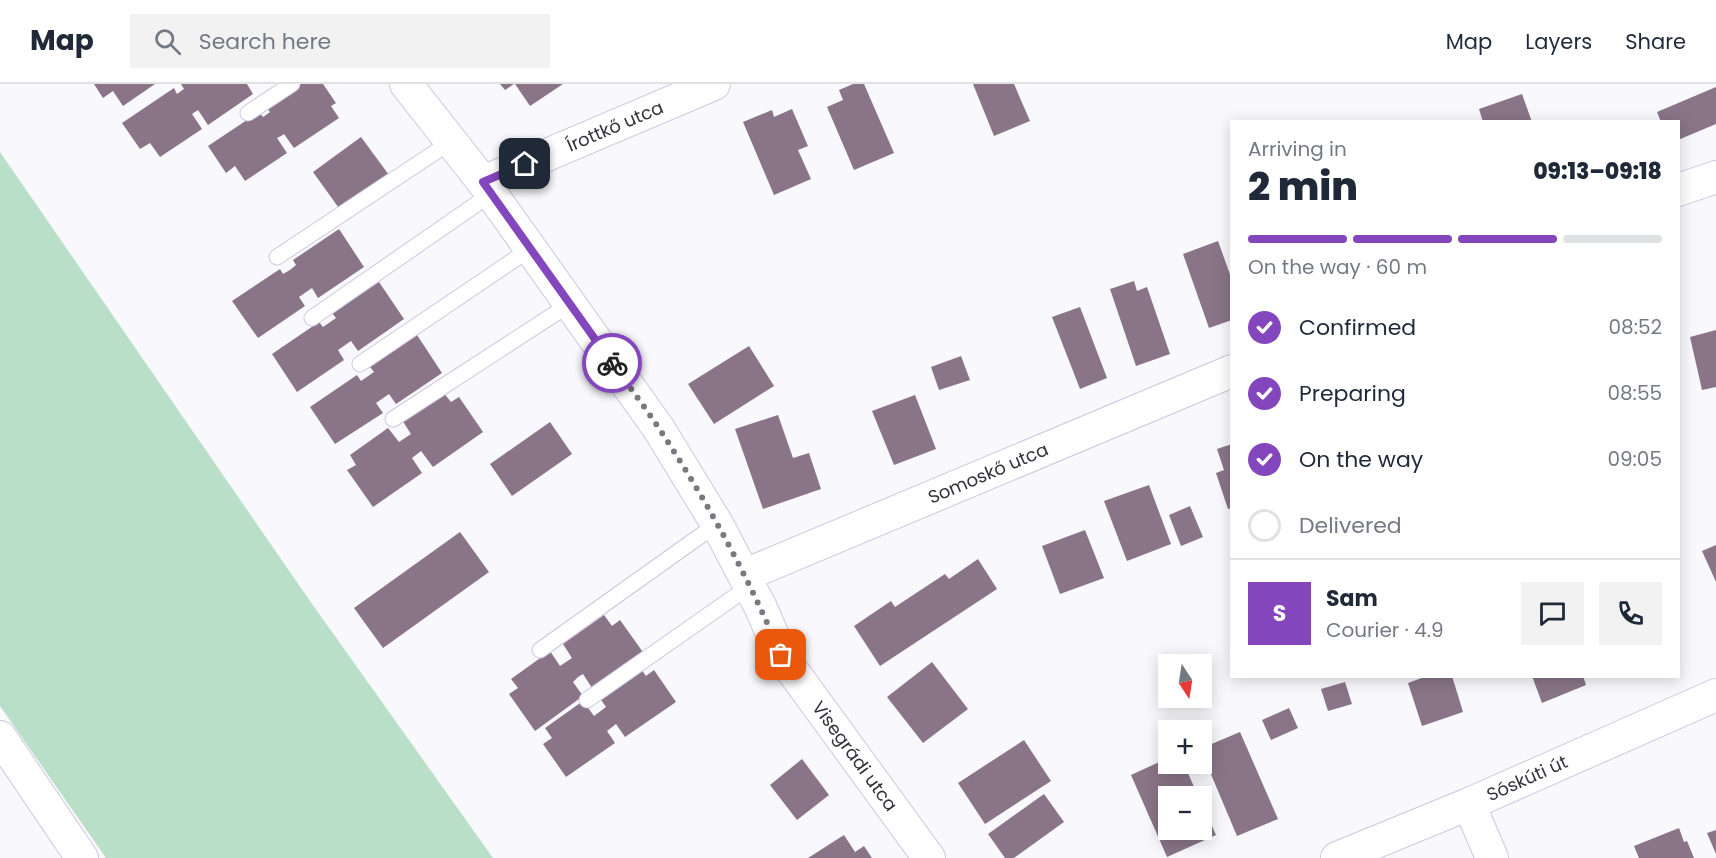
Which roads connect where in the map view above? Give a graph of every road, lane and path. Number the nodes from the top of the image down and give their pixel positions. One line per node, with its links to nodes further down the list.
1 (292, 84): 4 (lane)
2 (405, 84): 5 (street, Visegrádi utca)
3 (714, 84): 7 (street, Írottkő utca)
4 (248, 113)
5 (452, 141): 7 (street, Visegrádi utca); 10 (lane)
6 (1716, 177): 8 (street)
7 (487, 188): 9 (street, Visegrádi utca); 12 (lane)
8 (1680, 189)
9 (530, 249): 11 (street, Visegrádi utca); 13 (lane)
10 (278, 257)
11 (570, 304): 15 (lane); 16 (street, Visegrádi utca)
12 (312, 318)
13 (360, 364)
14 (1230, 372): 17 (street, Somoskő utca)
15 (393, 419)
16 (717, 524): 17 (street, Visegrádi utca); 18 (lane)
17 (747, 581): 20 (lane); 24 (street, Visegrádi utca)
18 (540, 650)
19 (1716, 695): 22 (street, Sóskúti út)
20 (587, 700)
21 (0, 737): 23 (street)
22 (1469, 804): 25 (street, Sóskúti út); 26 (street)
23 (82, 858)
24 (929, 858)
25 (1337, 858)
26 (1492, 858)

